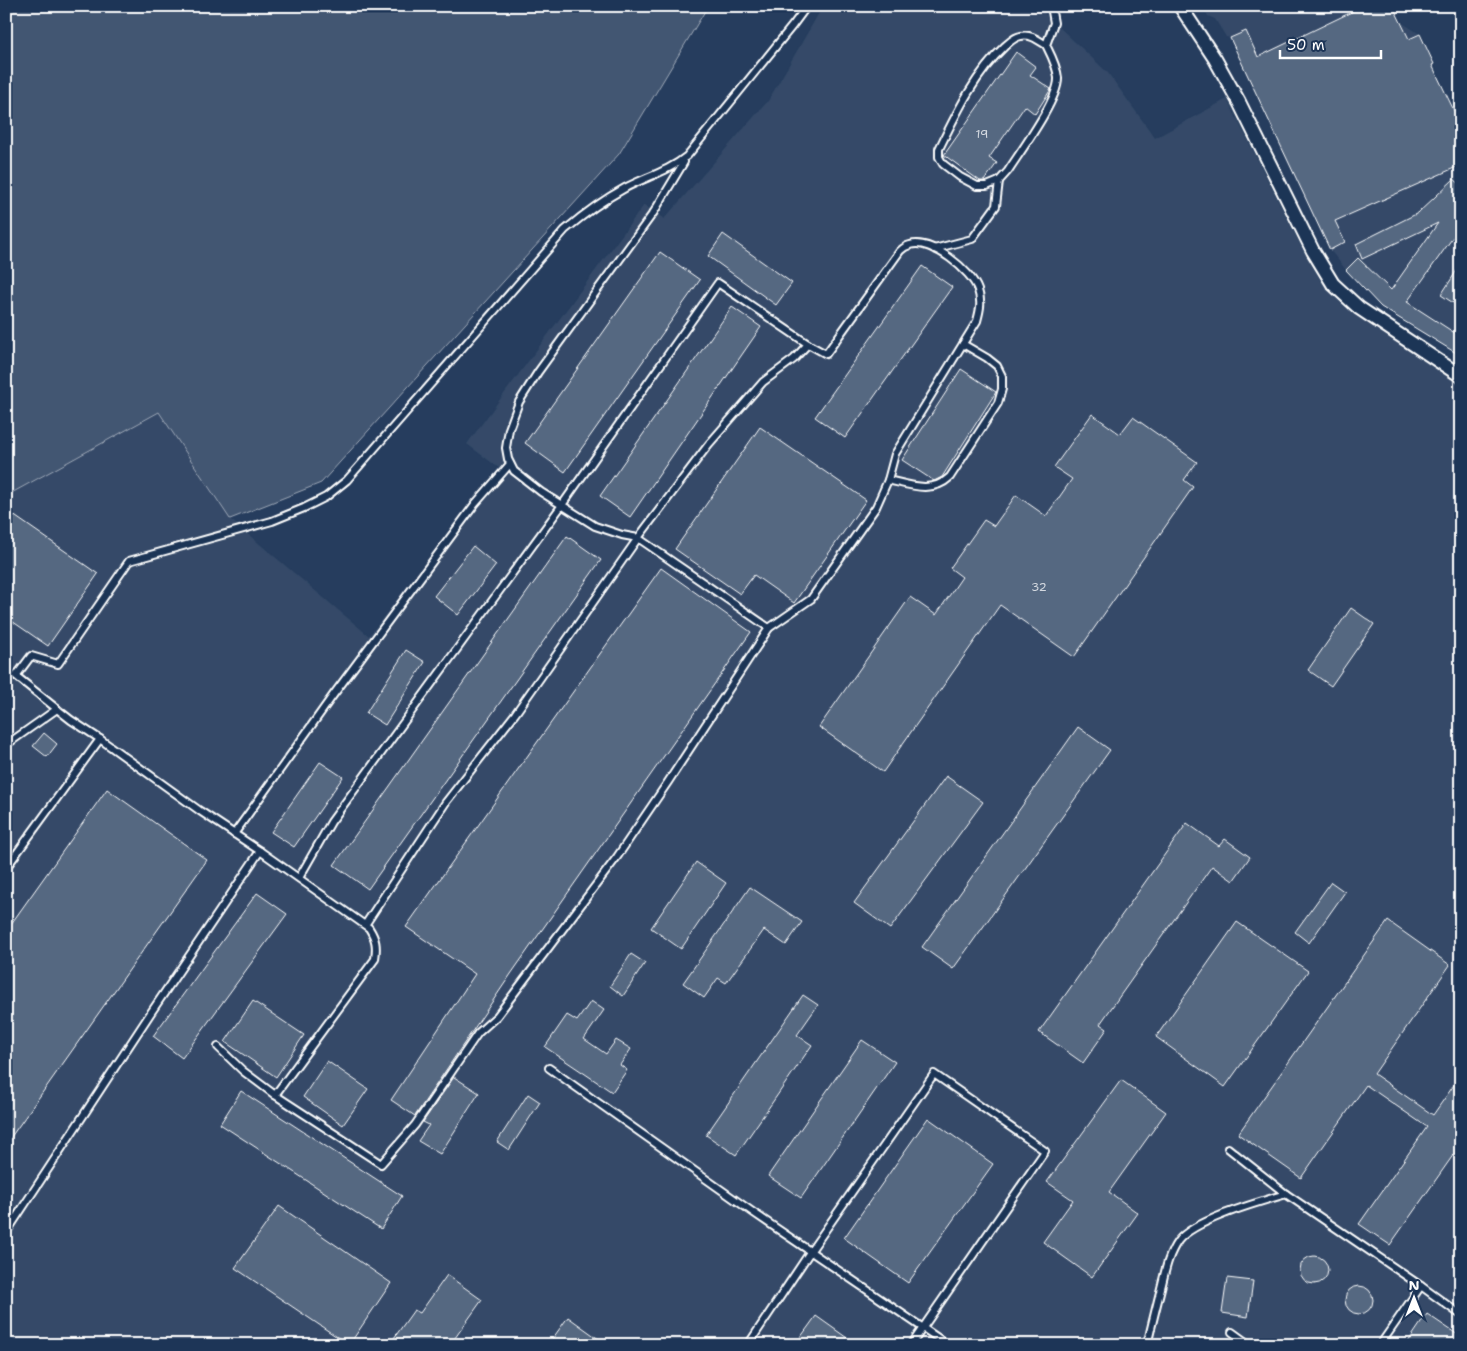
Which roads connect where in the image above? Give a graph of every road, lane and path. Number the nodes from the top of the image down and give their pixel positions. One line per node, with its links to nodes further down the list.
1 (807, 6): 5 (lane)
2 (1052, 6): 4 (lane)
3 (1180, 6): 10 (street)
4 (1046, 45): 6 (lane); 6 (lane)
5 (687, 156): 11 (lane); 16 (lane)
6 (999, 181): 7 (lane)
7 (934, 249): 8 (lane); 9 (lane)
8 (808, 344): 13 (lane); 14 (lane)
9 (963, 344): 12 (lane); 12 (lane)
10 (1461, 376)
11 (510, 464): 13 (lane); 19 (lane)
12 (888, 480): 15 (lane)
13 (562, 505): 14 (lane); 22 (lane)
14 (638, 538): 15 (lane); 23 (lane)
15 (769, 628): 26 (lane)
16 (57, 709): 17 (lane); 18 (lane)
17 (100, 739): 19 (lane); 21 (lane)
18 (6, 745)
19 (234, 834): 20 (lane)
20 (260, 851): 22 (lane); 29 (lane)
21 (6, 868)
22 (299, 878): 23 (lane)
23 (365, 925): 26 (lane)
24 (218, 1047): 26 (lane)
25 (549, 1068): 30 (lane)
26 (276, 1095)
27 (1228, 1148): 28 (lane)
28 (1286, 1194): 31 (lane); 38 (lane)
29 (6, 1233)
30 (810, 1252): 33 (lane); 33 (lane); 35 (lane)
31 (1421, 1286): 32 (lane); 40 (lane)
32 (1461, 1315)
33 (923, 1328): 36 (lane); 37 (lane)
34 (1232, 1332): 39 (lane)
35 (748, 1345)
36 (911, 1345)
37 (948, 1345)
38 (1145, 1345)
39 (1250, 1345)
40 (1380, 1345)

